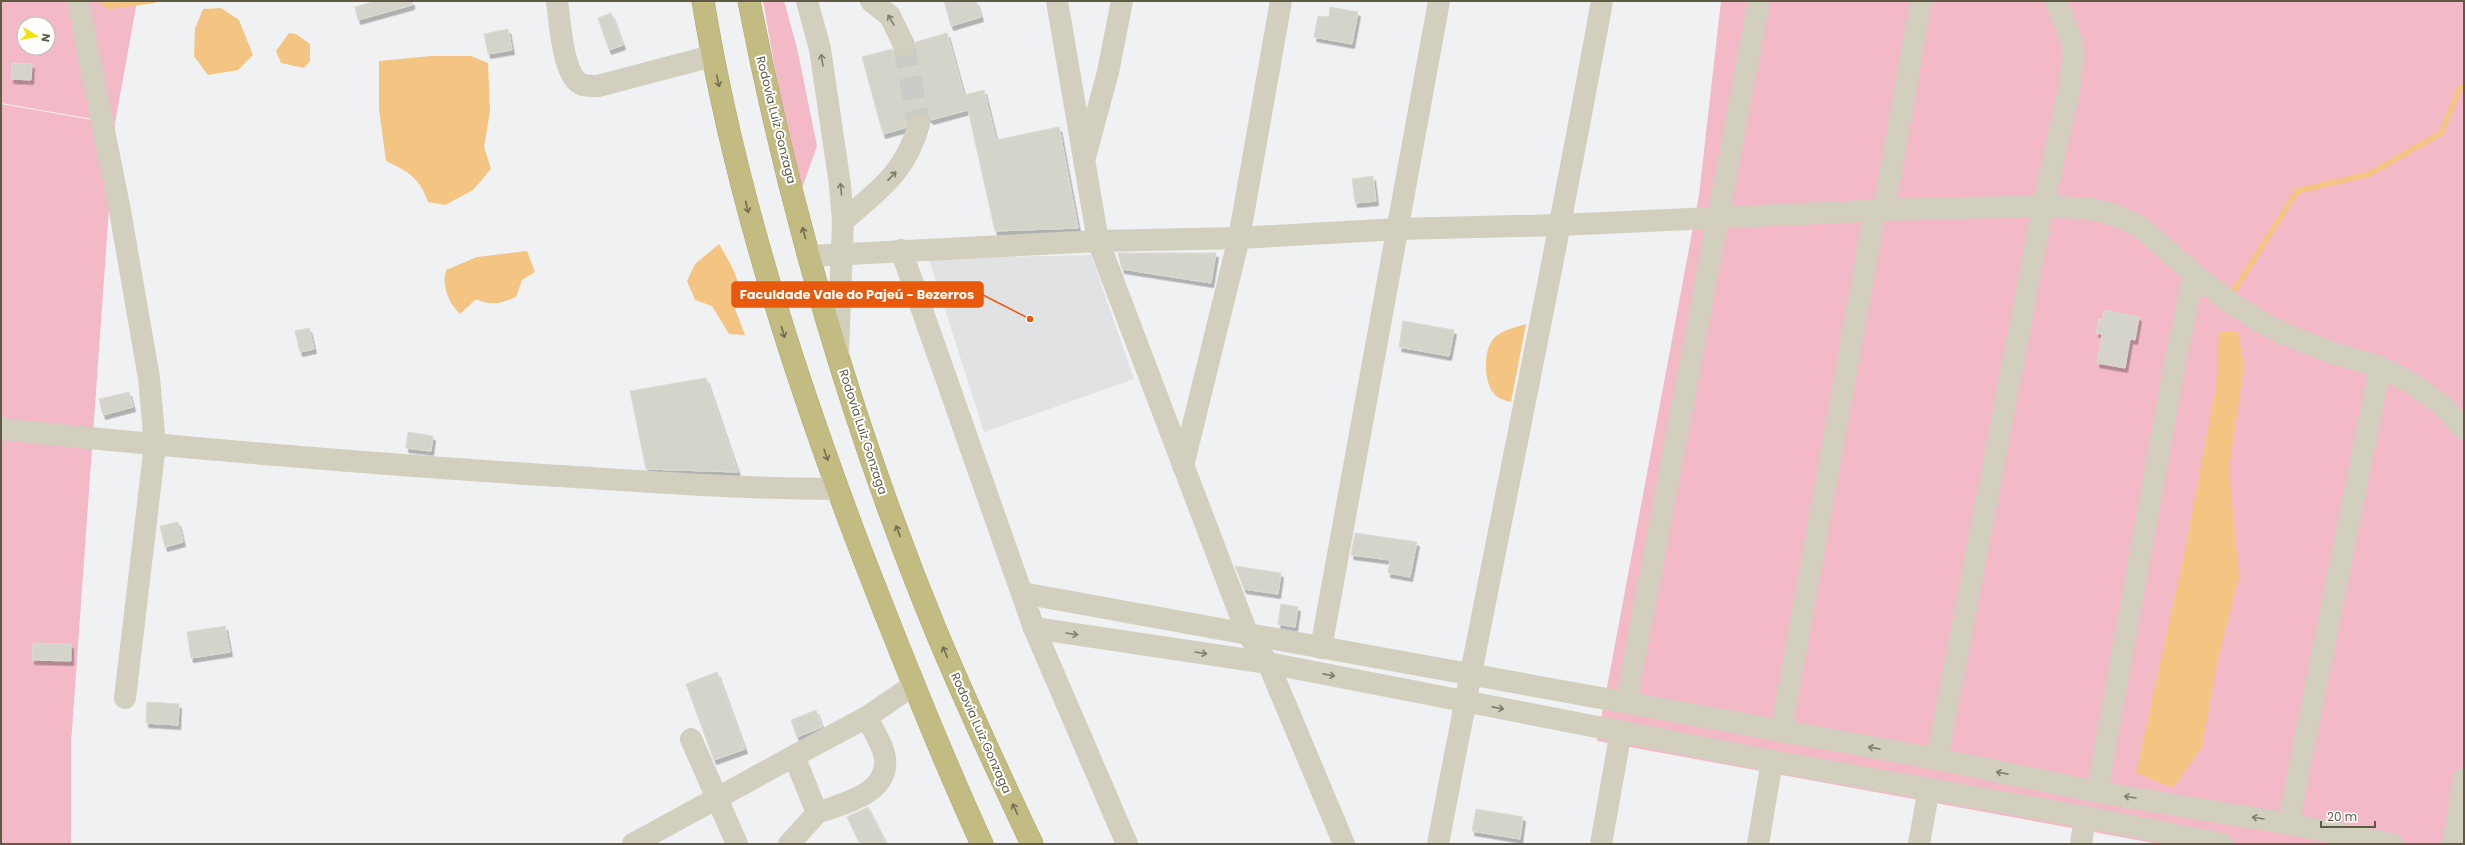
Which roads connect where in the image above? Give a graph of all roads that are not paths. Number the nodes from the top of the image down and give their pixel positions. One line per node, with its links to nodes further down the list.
1 (78, 1): 35 (street)
2 (557, 1): 16 (street)
3 (703, 1): 16 (highway)
4 (749, 1): 29 (highway, Rodovia Luiz Gonzaga, one-way to 4)
5 (807, 1): 22 (street, one-way to 5)
6 (871, 1): 15 (street, one-way to 6)
7 (1057, 1): 18 (street)
8 (1122, 1): 18 (street)
9 (1281, 1): 25 (street)
10 (1439, 1): 24 (street)
11 (1602, 1): 23 (street)
12 (1759, 1): 21 (street)
13 (1921, 1): 20 (street)
14 (2056, 1): 19 (street)
15 (904, 45)
16 (712, 56): 37 (highway, one-way to 37)
17 (919, 124): 22 (street, one-way to 17)
18 (1084, 162): 26 (street)
19 (2043, 206): 20 (street); 30 (street); 53 (street)
20 (1879, 210): 21 (street); 50 (street)
21 (1718, 217): 23 (street); 47 (street)
22 (843, 221): 28 (street)
23 (1562, 225): 24 (street); 43 (street)
24 (1398, 228): 25 (street); 41 (street)
25 (1239, 238): 26 (street); 36 (street)
26 (1098, 241): 27 (street); 36 (street)
27 (901, 250): 28 (street); 38 (street)
28 (842, 255): 29 (street); 31 (street)
29 (810, 256): 31 (highway, Rodovia Luiz Gonzaga)
30 (2194, 274): 32 (street); 57 (street)
31 (838, 354): 66 (highway, Rodovia Luiz Gonzaga, one-way to 31)
32 (2380, 367): 34 (street); 61 (street)
33 (1, 429): 35 (street)
34 (2464, 429)
35 (155, 445): 37 (street); 45 (street)
36 (1183, 466): 40 (street)
37 (838, 489): 44 (highway)
38 (1022, 593): 39 (street); 40 (street)
39 (1034, 628): 42 (street, one-way to 42); 67 (street)
40 (1247, 632): 41 (street); 42 (street)
41 (1321, 648): 43 (street)
42 (1268, 663): 46 (street, one-way to 46); 68 (street)
43 (1469, 674): 46 (street); 47 (street)
44 (912, 686): 48 (street); 65 (highway)
45 (125, 698)
46 (1465, 701): 49 (street, one-way to 49); 69 (street)
47 (1626, 703): 50 (street)
48 (867, 717): 52 (street); 59 (street)
49 (1621, 731): 54 (street); 70 (street)
50 (1781, 732): 53 (street, one-way to 50)
51 (691, 739): 58 (street)
52 (794, 756): 58 (street); 59 (street)
53 (1937, 759): 57 (street, one-way to 53)
54 (1772, 761): 56 (street); 71 (street)
55 (2464, 779): 76 (street)
56 (1929, 788): 60 (street); 72 (street)
57 (2097, 792): 61 (street, one-way to 57)
58 (716, 797): 62 (street); 63 (street)
59 (817, 813): 64 (street)
60 (2085, 817): 73 (street); 74 (street)
61 (2288, 824): 75 (street)
62 (633, 844)
63 (737, 844)
64 (789, 844)
65 (982, 844)
66 (1032, 844)
67 (1127, 844)
68 (1344, 844)
69 (1438, 844)
70 (1601, 844)
71 (1758, 844)
72 (1918, 844)
73 (2080, 844)
74 (2222, 844)
75 (2392, 844)
76 (2453, 844)

